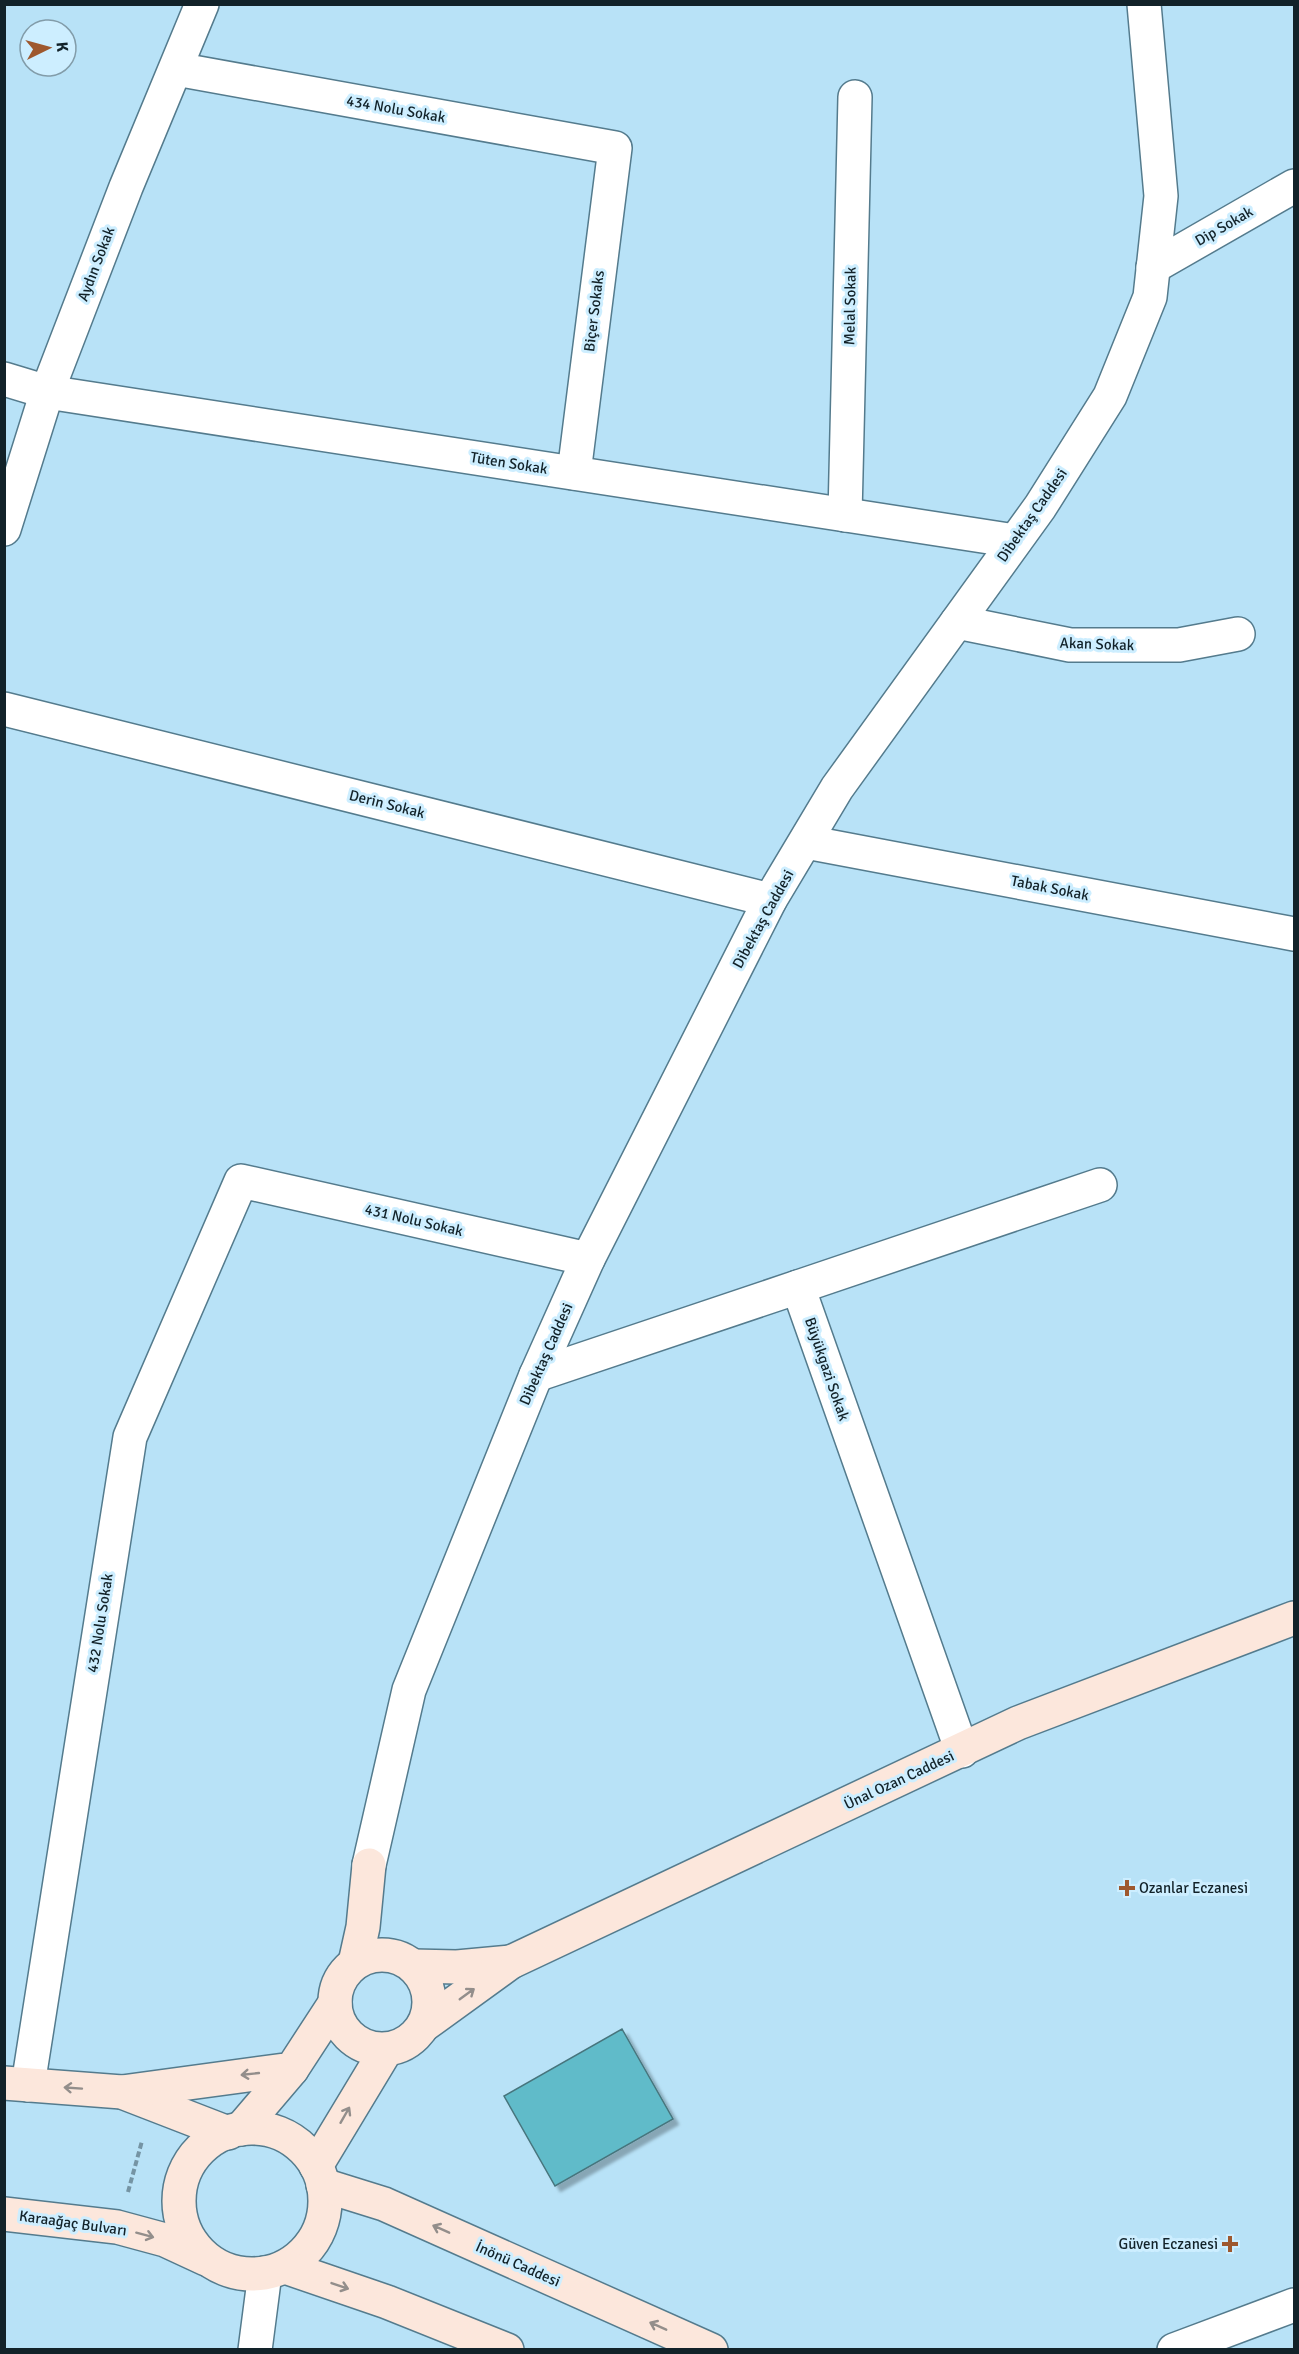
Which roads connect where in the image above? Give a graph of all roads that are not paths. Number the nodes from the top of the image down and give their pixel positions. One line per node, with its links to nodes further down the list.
1 (202, 4): 3 (street, Aydın Sokak)
2 (1144, 4): 7 (street, Dibektaş Caddesi)
3 (176, 69): 5 (street, 434 Nolu Sokak); 9 (street, Aydın Sokak)
4 (855, 97): 11 (street, Melal Sokak)
5 (615, 148): 10 (street, Biçer Sokaks)
6 (1294, 186): 7 (street, Dip Sokak)
7 (1153, 267): 13 (street, Dibektaş Caddesi)
8 (4, 379): 9 (street, Tüten Sokak)
9 (47, 392): 10 (street, Tüten Sokak); 12 (street, Aydın Sokak)
10 (574, 473): 11 (street, Tüten Sokak)
11 (844, 515): 13 (street, Tüten Sokak)
12 (4, 529)
13 (1015, 541): 14 (street, Dibektaş Caddesi)
14 (957, 622): 15 (street, Akan Sokak); 17 (street, Dibektaş Caddesi)
15 (1238, 634)
16 (4, 709): 18 (street, Derin Sokak)
17 (806, 842): 18 (street, Dibektaş Caddesi); 19 (street, Tabak Sokak)
18 (770, 900): 22 (street, Dibektaş Caddesi)
19 (1294, 934)
20 (241, 1181): 22 (street, 431 Nolu Sokak); 35 (street, 432 Nolu Sokak)
21 (1100, 1185): 23 (street)
22 (588, 1259): 24 (street, Dibektaş Caddesi)
23 (798, 1287): 24 (street); 26 (street, Büyükgazi Sokak)
24 (536, 1375): 27 (street, Dibektaş Caddesi)
25 (1294, 1618): 26 (main road, Ünal Ozan Caddesi)
26 (962, 1751): 29 (main road, Ünal Ozan Caddesi)
27 (369, 1865): 28 (main road); 30 (main road)
28 (406, 1962): 29 (main road); 30 (main road); 32 (main road)
29 (511, 1962): 32 (main road, one-way to 29)
30 (355, 1963): 31 (main road)
31 (335, 2003): 33 (main road); 34 (main road)
32 (424, 2025): 33 (main road)
33 (386, 2050): 38 (main road, one-way to 33)
34 (292, 2069): 36 (main road, one-way to 36); 37 (main road)
35 (16, 2084): 36 (main road, one-way to 35)
36 (137, 2097): 37 (main road)
37 (235, 2131): 38 (main road); 40 (main road)
38 (319, 2175): 41 (main road); 45 (main road, İnönü Caddesi, one-way to 38)
39 (4, 2214): 40 (main road, Karaağaç Bulvarı, one-way to 40)
40 (207, 2260): 41 (main road)
41 (275, 2270): 43 (street); 44 (main road, one-way to 44)
42 (1294, 2305): 46 (street)
43 (255, 2349)
44 (507, 2349)
45 (711, 2349)
46 (1174, 2349)

